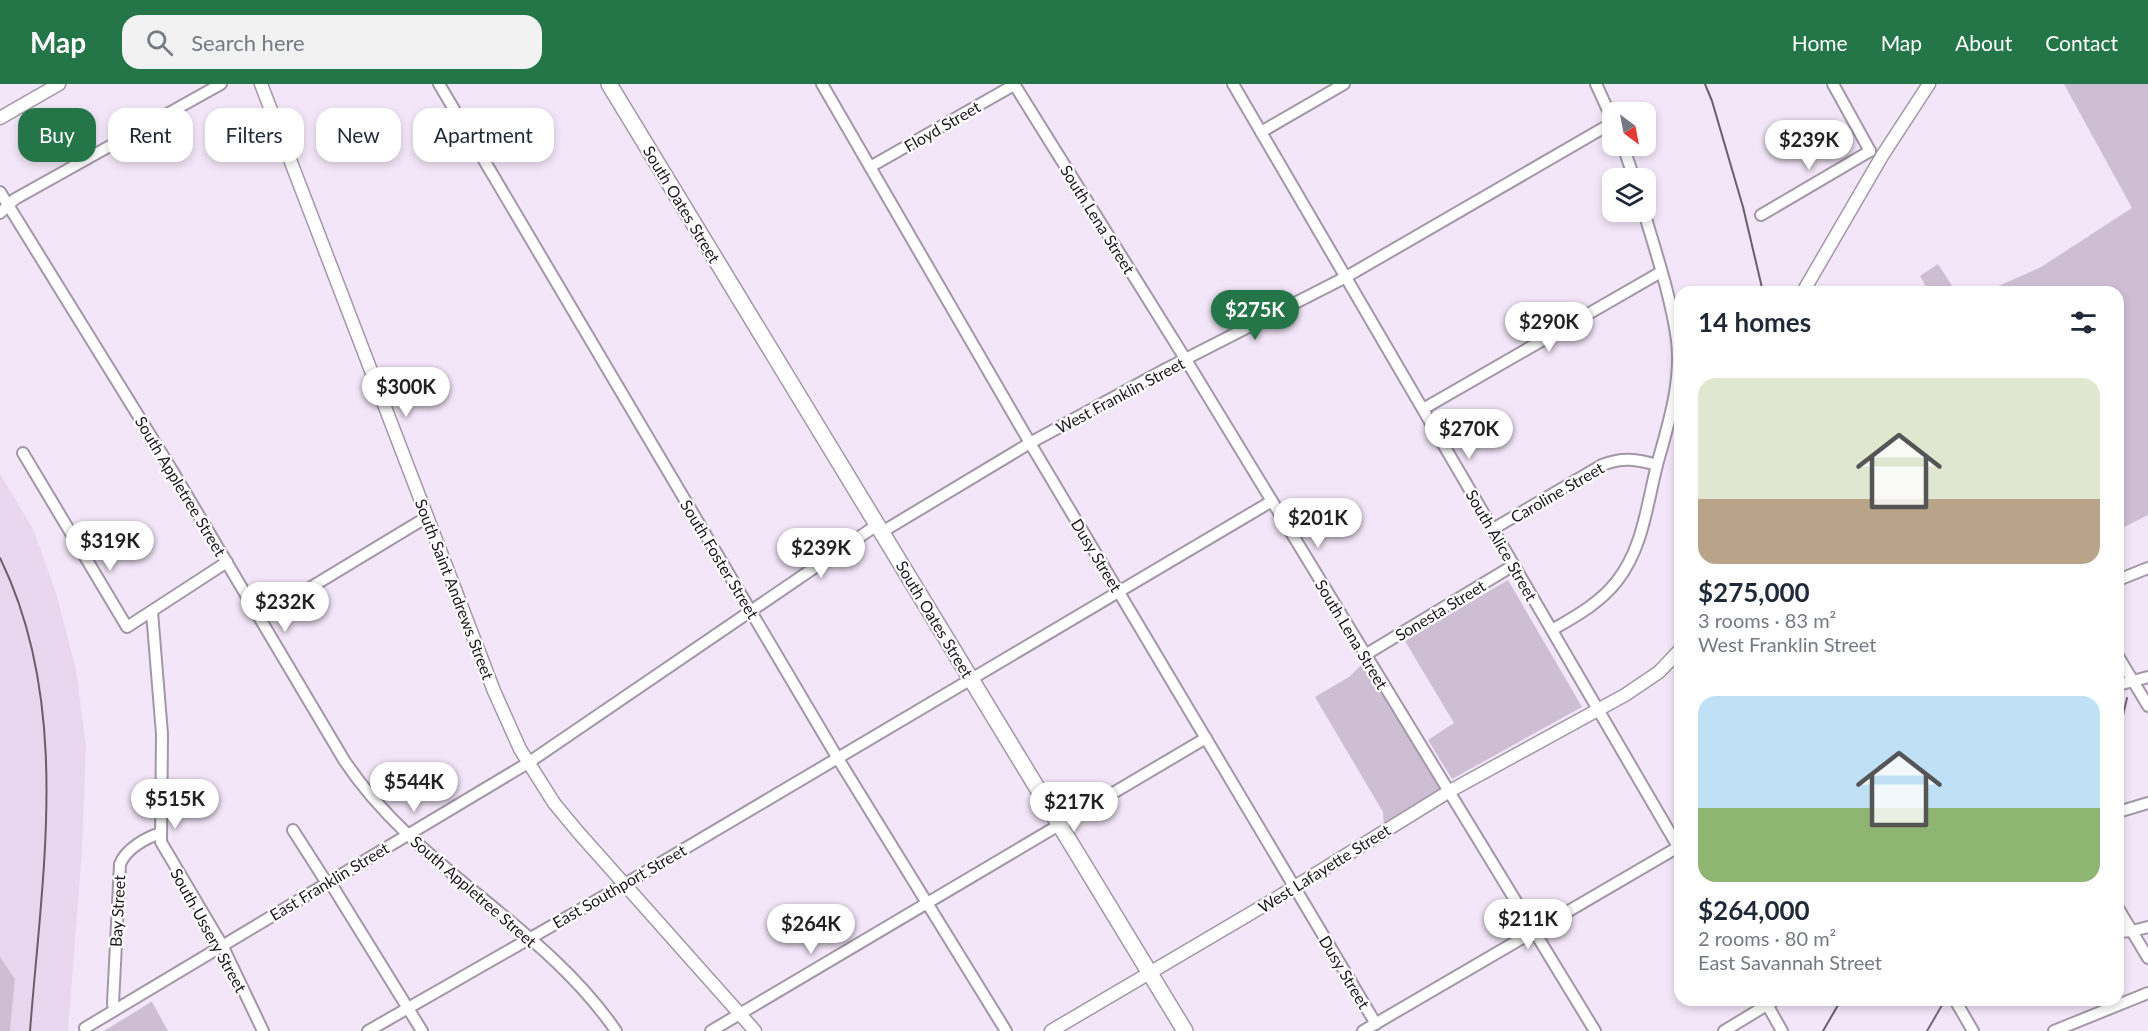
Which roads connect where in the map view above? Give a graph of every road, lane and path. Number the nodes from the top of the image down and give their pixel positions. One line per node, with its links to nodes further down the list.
1 (59, 84): 14 (street)
2 (221, 84): 21 (street)
3 (261, 84): 35 (street, South Saint Andrews Street)
4 (439, 84): 43 (street, South Foster Street)
5 (609, 84): 36 (main road, South Oates Street)
6 (822, 84): 19 (street, Dusy Street)
7 (1014, 84): 19 (street, Floyd Street); 28 (street, South Lena Street)
8 (1233, 84): 16 (street, South Alice Street)
9 (1344, 84): 16 (street)
10 (1596, 84): 13 (street)
11 (1833, 84): 17 (street)
12 (1929, 84): 18 (street)
13 (1604, 102)
14 (0, 118)
15 (1602, 127): 25 (street, West Franklin Street)
16 (1261, 132): 25 (street, South Alice Street)
17 (1870, 151): 18 (street); 22 (street)
18 (1882, 156): 26 (street)
19 (870, 167): 31 (street, Dusy Street)
20 (0, 192): 21 (street, South Appletree Street)
21 (4, 209): 38 (street, South Appletree Street)
22 (1761, 215)
23 (1647, 222): 24 (street)
24 (1661, 272): 27 (street); 30 (street)
25 (1346, 277): 28 (street, West Franklin Street); 30 (street, South Alice Street)
26 (1806, 286)
27 (1674, 326)
28 (1186, 360): 31 (street, West Franklin Street); 34 (street, South Lena Street)
29 (1674, 390): 33 (street)
30 (1423, 409): 37 (street, South Alice Street)
31 (1030, 443): 36 (street, West Franklin Street); 42 (street, Dusy Street)
32 (23, 453): 44 (street)
33 (1657, 465): 37 (street, Caroline Street); 46 (street)
34 (1272, 501): 42 (street, East Southport Street); 47 (street, South Lena Street)
35 (428, 517): 45 (street); 58 (street, South Saint Andrews Street)
36 (879, 528): 43 (street, West Franklin Street); 51 (main road, South Oates Street)
37 (1493, 529): 39 (street, South Alice Street)
38 (227, 562): 44 (street); 45 (street, South Appletree Street)
39 (1514, 565): 46 (street, South Alice Street); 47 (street, Sonesta Street)
40 (2148, 568): 41 (street)
41 (2124, 578)
42 (1119, 592): 51 (street, East Southport Street); 56 (street, Dusy Street)
43 (751, 610): 57 (street, South Foster Street); 58 (street, East Franklin Street)
44 (152, 612): 64 (street, South Ussery Street)
45 (260, 618): 65 (street, South Appletree Street)
46 (1552, 630): 55 (street, South Alice Street)
47 (1365, 655): 59 (street, South Lena Street)
48 (1674, 656): 55 (street, West Lafayette Street)
49 (2124, 666): 52 (street)
50 (2148, 677): 52 (street)
51 (971, 679): 57 (street, East Southport Street); 62 (main road, South Oates Street)
52 (2133, 681): 53 (street); 54 (street)
53 (2124, 683)
54 (2148, 706)
55 (1598, 710): 59 (street, West Lafayette Street); 66 (street, South Alice Street)
56 (1206, 738): 62 (street); 70 (street, Dusy Street)
57 (837, 757): 69 (street, East Southport Street); 71 (street, South Foster Street)
58 (528, 763): 65 (street, East Franklin Street); 69 (street, South Saint Andrews Street)
59 (1448, 792): 70 (street, West Lafayette Street); 74 (street, South Lena Street)
60 (2148, 803): 61 (street)
61 (2124, 810)
62 (1060, 825): 71 (street); 80 (main road, South Oates Street)
63 (293, 830): 68 (street)
64 (161, 834): 78 (street, South Ussery Street); 88 (street, Bay Street)
65 (408, 834): 68 (street, East Franklin Street); 77 (street, South Appletree Street)
66 (1674, 839)
67 (1674, 851): 74 (street)
68 (328, 882): 78 (street, East Franklin Street); 87 (street)
69 (625, 884): 77 (street, East Southport Street); 89 (street, South Saint Andrews Street)
70 (1294, 886): 80 (street, West Lafayette Street); 90 (street, Dusy Street)
71 (927, 904): 89 (street); 98 (street, South Foster Street)
72 (2124, 918): 76 (street)
73 (2148, 927): 76 (street)
74 (1534, 930): 90 (street); 102 (street, South Lena Street)
75 (2124, 932): 76 (street)
76 (2132, 932): 79 (street)
77 (528, 938): 87 (street, East Southport Street); 95 (street, South Appletree Street)
78 (222, 945): 88 (street, East Franklin Street); 92 (street, South Ussery Street)
79 (2148, 958)
80 (1150, 974): 99 (street, West Lafayette Street); 100 (main road, South Oates Street)
81 (2148, 993): 82 (street)
82 (2124, 1003)
83 (1763, 1006): 103 (street)
84 (1771, 1006): 104 (street)
85 (1958, 1006): 105 (street)
86 (2116, 1006): 106 (street)
87 (408, 1008): 93 (street, East Southport Street); 94 (street)
88 (114, 1010): 91 (street, East Franklin Street)
89 (740, 1013): 96 (street); 97 (street, South Saint Andrews Street)
90 (1376, 1024): 101 (street)
91 (85, 1028)
92 (264, 1031)
93 (368, 1031)
94 (422, 1031)
95 (616, 1031)
96 (711, 1031)
97 (755, 1031)
98 (1006, 1031)
99 (1051, 1031)
100 (1185, 1031)
101 (1363, 1031)
102 (1595, 1031)
103 (1724, 1031)
104 (1782, 1031)
105 (1973, 1031)
106 (2054, 1031)

